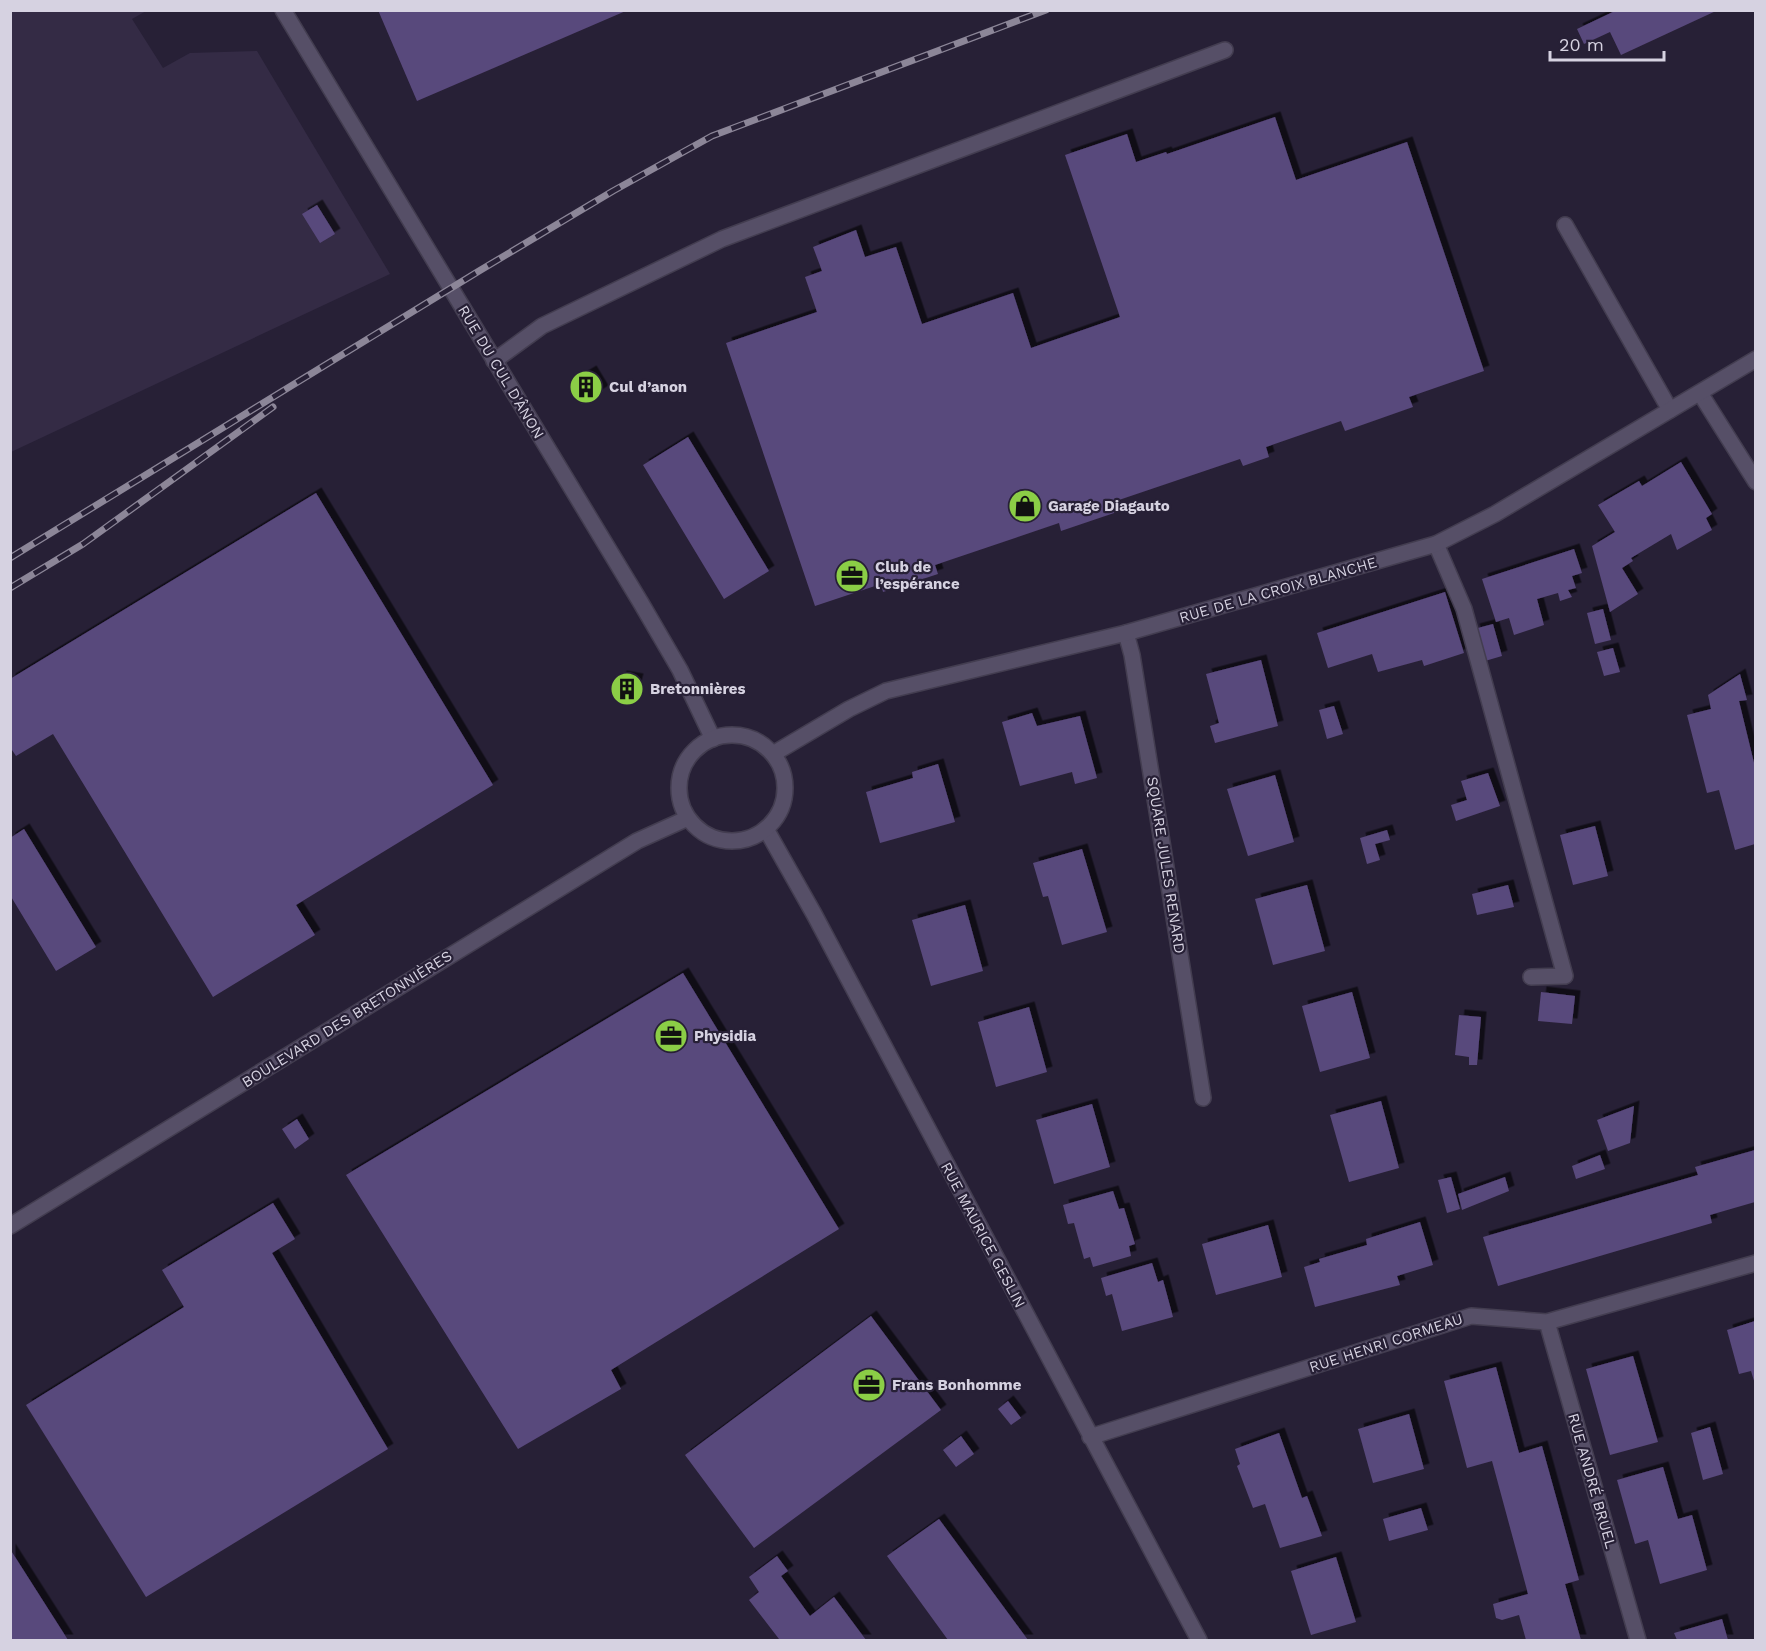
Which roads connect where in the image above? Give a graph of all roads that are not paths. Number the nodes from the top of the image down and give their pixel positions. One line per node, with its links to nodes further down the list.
1 (283, 10): 5 (street, RUE DU CUL D'ÂNON)
2 (1225, 50): 5 (street)
3 (1565, 225): 7 (street)
4 (1755, 359): 6 (street, RUE DE LA CROIX BLANCHE)
5 (495, 361): 11 (street, RUE DU CUL D'ÂNON)
6 (1700, 393): 7 (street, RUE DE LA CROIX BLANCHE); 8 (street)
7 (1670, 410): 9 (street, RUE DE LA CROIX BLANCHE)
8 (1755, 482)
9 (1436, 544): 10 (street, RUE DE LA CROIX BLANCHE); 15 (street)
10 (1126, 633): 12 (street, RUE DE LA CROIX BLANCHE); 16 (street, SQUARE JULES RENARD)
11 (713, 738): 12 (street); 13 (street)
12 (773, 754): 14 (street)
13 (688, 818): 14 (street); 17 (street, BOULEVARD DES BRETONNIÈRES)
14 (766, 829): 20 (street, RUE MAURICE GESLIN)
15 (1531, 977)
16 (1203, 1098)
17 (10, 1226)
18 (1755, 1263): 19 (street, RUE HENRI CORMEAU)
19 (1547, 1322): 20 (street, RUE HENRI CORMEAU); 22 (street, RUE ANDRÉ BRUEL)
20 (1090, 1437): 21 (street, RUE MAURICE GESLIN)
21 (1200, 1641)
22 (1638, 1641)

